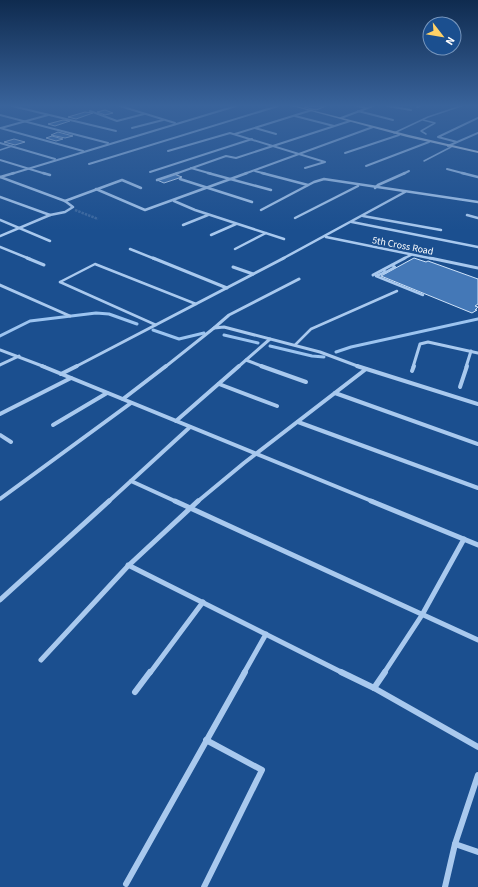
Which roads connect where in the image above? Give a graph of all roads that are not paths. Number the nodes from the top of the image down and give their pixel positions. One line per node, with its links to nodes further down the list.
1 (17, 147): 19 (street)
2 (71, 147): 14 (street)
3 (97, 147): 14 (street)
4 (143, 147): 22 (street)
5 (180, 147): 15 (street)
6 (226, 147): 30 (street)
7 (271, 147): 25 (street)
8 (281, 147): 17 (street)
9 (317, 147): 17 (street)
10 (361, 147): 18 (street)
11 (415, 147): 23 (street)
12 (445, 147): 21 (lane)
13 (454, 147): 16 (main road)
14 (84, 151): 19 (street)
15 (168, 151)
16 (478, 152)
17 (302, 153): 26 (street); 28 (street)
18 (345, 153)
19 (55, 159): 24 (street)
20 (0, 160): 24 (street)
21 (424, 162)
22 (89, 164)
23 (366, 166)
24 (29, 168): 31 (street); 32 (street)
25 (191, 168): 35 (street); 36 (street)
26 (305, 168)
27 (447, 169): 33 (street)
28 (255, 170): 35 (street); 37 (street)
29 (409, 171): 41 (street)
30 (150, 172)
31 (50, 175)
32 (0, 177): 46 (street)
33 (478, 177)
34 (180, 179): 40 (street)
35 (232, 179): 40 (street); 43 (street)
36 (157, 180)
37 (308, 185): 38 (street); 50 (street)
38 (358, 186): 41 (street); 55 (street)
39 (141, 188): 42 (street)
40 (208, 188): 47 (street); 48 (street)
41 (375, 188): 44 (street)
42 (96, 189): 46 (street); 47 (street)
43 (271, 190)
44 (405, 192): 49 (street); 54 (street)
45 (0, 197): 52 (street)
46 (65, 201): 52 (street)
47 (174, 201): 51 (street)
48 (252, 202)
49 (478, 202)
50 (261, 210)
51 (208, 214): 59 (street); 60 (street)
52 (50, 215): 61 (street)
53 (467, 215): 56 (street)
54 (363, 216): 58 (street); 62 (street)
55 (295, 218)
56 (478, 218)
57 (0, 220): 61 (street)
58 (351, 222): 66 (street); 70 (street)
59 (236, 224): 63 (street); 64 (street)
60 (182, 225)
61 (20, 229): 65 (street); 68 (street)
62 (441, 230)
63 (266, 233): 67 (street); 72 (street)
64 (211, 235)
65 (0, 236)
66 (325, 237): 73 (street, 5th Cross Road); 78 (street)
67 (284, 239)
68 (50, 241)
69 (0, 247): 74 (street)
70 (478, 247)
71 (130, 249): 82 (street)
72 (235, 249)
73 (412, 254): 76 (street, 5th Cross Road); 77 (street)
74 (44, 265)
75 (233, 267): 78 (street)
76 (478, 268)
77 (384, 271): 79 (street); 84 (lane)
78 (253, 274): 82 (street)
79 (373, 275)
80 (300, 279): 88 (street)
81 (0, 285): 86 (street)
82 (227, 288): 85 (street)
83 (397, 291): 90 (lane)
84 (423, 295)
85 (196, 304): 87 (street); 87 (lane)
86 (70, 316)
87 (156, 325): 99 (street)
88 (214, 328): 89 (street); 106 (street)
89 (270, 339): 90 (street); 95 (street)
90 (295, 345): 97 (street)
91 (0, 350): 94 (street)
92 (471, 351): 93 (street); 98 (street); 103 (street)
93 (478, 353)
94 (19, 356): 96 (street); 99 (street)
95 (246, 360): 101 (street); 102 (street)
96 (0, 365)
97 (366, 369): 105 (street); 108 (street)
98 (412, 371)
99 (61, 374): 100 (street)
100 (71, 378): 104 (street); 110 (street)
101 (306, 382)
102 (219, 384): 109 (street); 111 (street)
103 (460, 387)
104 (108, 393): 106 (street); 113 (street)
105 (335, 393): 112 (street); 117 (street)
106 (123, 399): 107 (street)
107 (131, 403): 111 (street); 121 (street)
108 (478, 404)
109 (277, 406)
110 (0, 414)
111 (176, 421): 114 (street)
112 (298, 422): 118 (street); 120 (street)
113 (52, 425)
114 (190, 427): 118 (street); 119 (street)
115 (0, 434): 116 (street)
116 (11, 442)
117 (478, 444)
118 (255, 455): 122 (street); 123 (street)
119 (131, 481): 122 (street); 126 (street)
120 (478, 488)
121 (0, 499)
122 (190, 509): 125 (street); 128 (street)
123 (464, 540): 124 (street); 128 (street)
124 (478, 545)
125 (128, 565): 127 (street); 131 (street)
126 (0, 600)
127 (203, 602): 129 (street); 133 (street)
128 (422, 615): 130 (street); 132 (street)
129 (266, 634): 132 (street); 134 (street)
130 (478, 640)
131 (41, 660)
132 (374, 688): 135 (street)
133 (135, 692)
134 (206, 740): 139 (street); 140 (street)
135 (478, 747)
136 (478, 775): 137 (street)
137 (455, 844): 138 (street); 141 (street)
138 (478, 852)
139 (126, 884)
140 (204, 887)
141 (445, 887)

